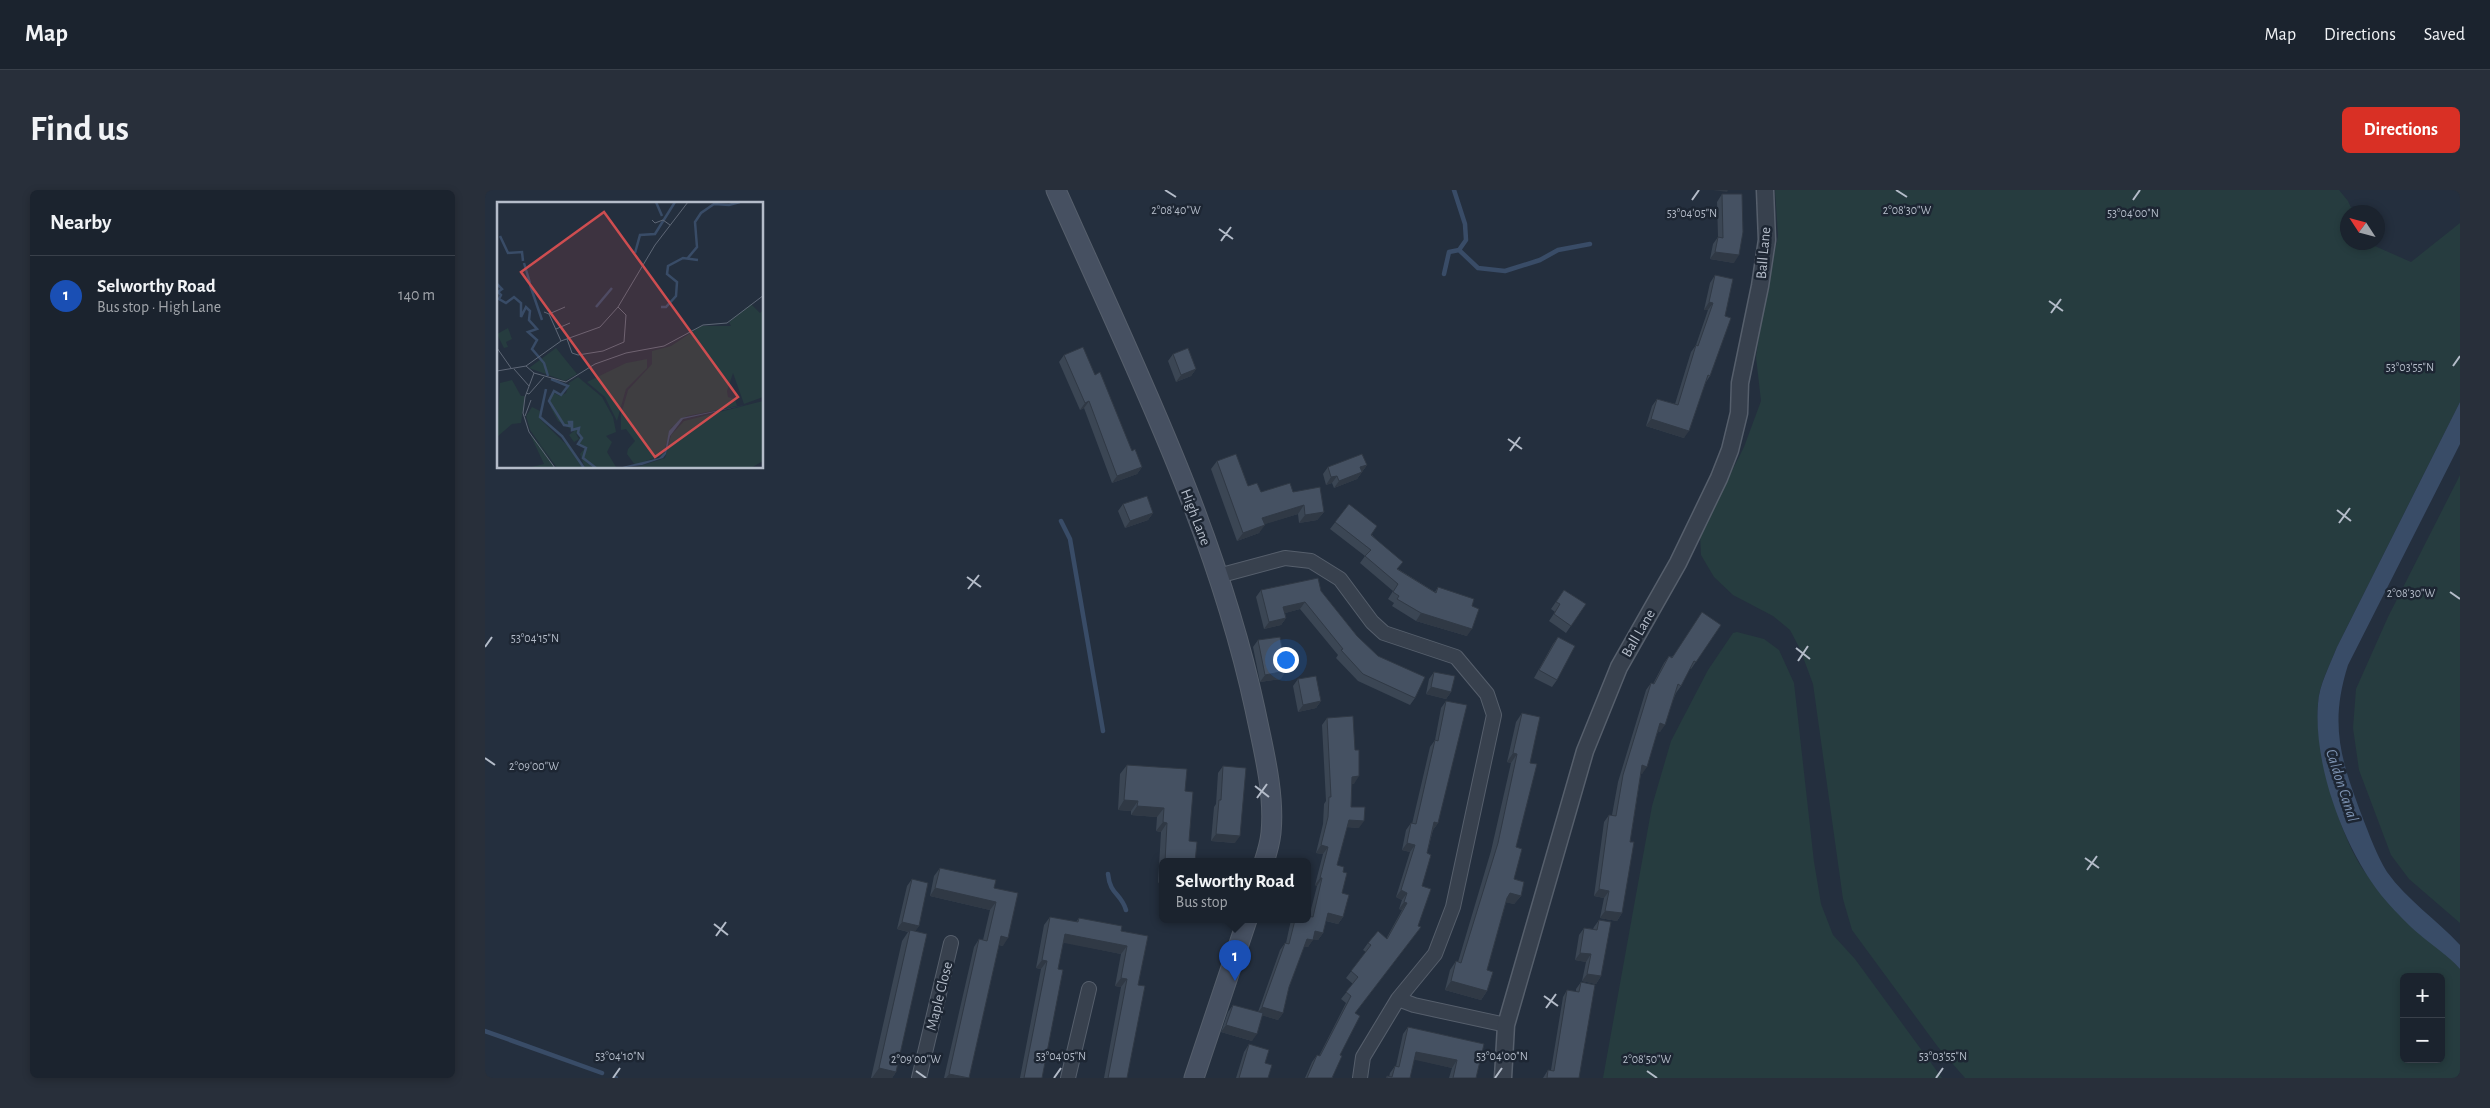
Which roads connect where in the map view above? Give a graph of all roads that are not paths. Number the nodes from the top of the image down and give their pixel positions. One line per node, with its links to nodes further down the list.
1 (1056, 190): 3 (main road, High Lane)
2 (1765, 190): 9 (street, Ball Lane)
3 (1218, 576): 4 (main road, High Lane); 8 (street)
4 (1266, 858)
5 (1246, 923): 10 (main road)
6 (951, 943): 11 (street, Maple Close)
7 (1089, 989): 12 (street)
8 (1398, 999): 9 (street); 13 (street)
9 (1505, 1025): 14 (street, Ball Lane)
10 (1196, 1072)
11 (919, 1078)
12 (1068, 1078)
13 (1360, 1078)
14 (1503, 1078)

